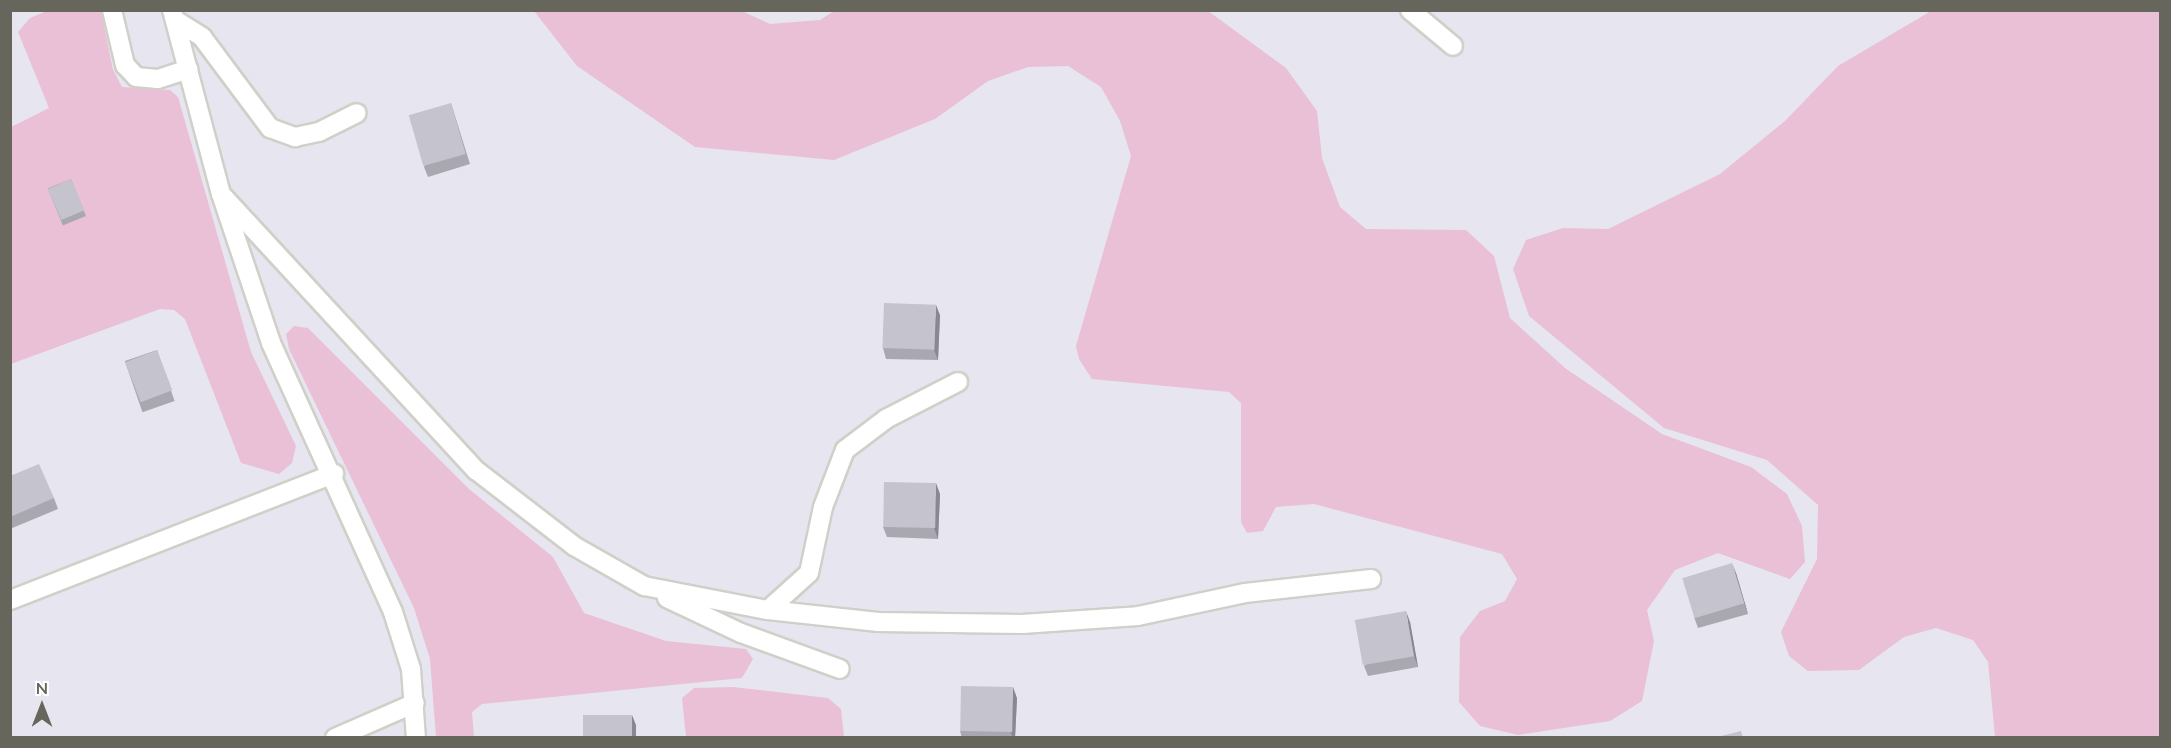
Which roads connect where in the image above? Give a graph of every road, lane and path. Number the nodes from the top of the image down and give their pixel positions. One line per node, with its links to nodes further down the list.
1 (111, 10): 5 (street)
2 (1410, 10): 4 (street)
3 (173, 15): 5 (street); 6 (street)
4 (1453, 46)
5 (188, 69): 7 (street)
6 (357, 113)
7 (221, 194): 9 (street); 11 (street)
8 (958, 382): 13 (street)
9 (334, 474): 12 (street); 15 (street)
10 (1371, 579): 13 (street)
11 (644, 586): 13 (street); 14 (street)
12 (10, 600)
13 (768, 610)
14 (840, 669)
15 (415, 704): 16 (street); 17 (street)
16 (335, 738)
17 (416, 738)

